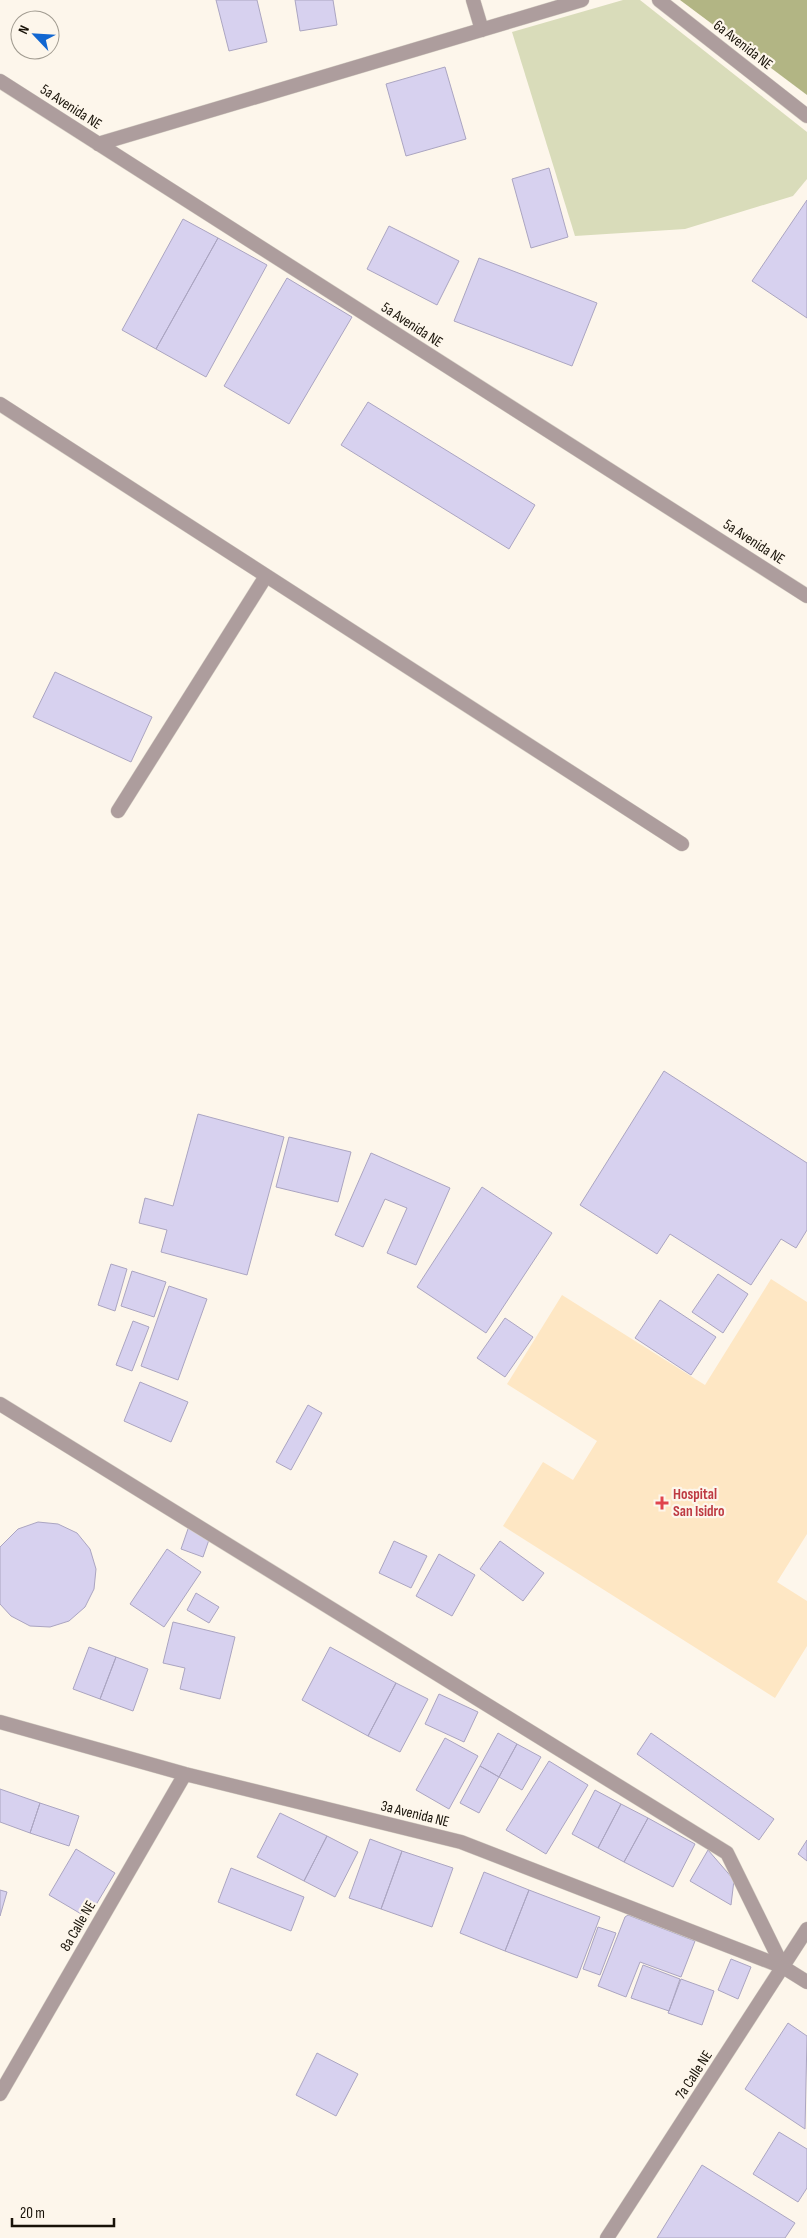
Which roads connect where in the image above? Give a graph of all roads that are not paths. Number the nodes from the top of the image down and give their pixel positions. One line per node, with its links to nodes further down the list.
1 (473, 0): 4 (street)
2 (582, 0): 4 (street)
3 (659, 0): 6 (street, 6a Avenida NE)
4 (482, 30): 7 (street)
5 (0, 81): 7 (street, 5a Avenida NE)
6 (807, 116)
7 (98, 144): 10 (street, 5a Avenida NE)
8 (0, 404): 9 (street)
9 (266, 576): 11 (street); 12 (street)
10 (807, 596)
11 (118, 811)
12 (682, 844)
13 (0, 1404): 17 (street)
14 (0, 1722): 15 (street, 3a Avenida NE)
15 (185, 1774): 17 (street, 3a Avenida NE); 19 (street, 8a Calle NE)
16 (807, 1929): 17 (street, 7a Calle NE)
17 (783, 1967): 18 (street, 3a Avenida NE); 20 (street, 7a Calle NE)
18 (807, 1982)
19 (0, 2094)
20 (608, 2238)

